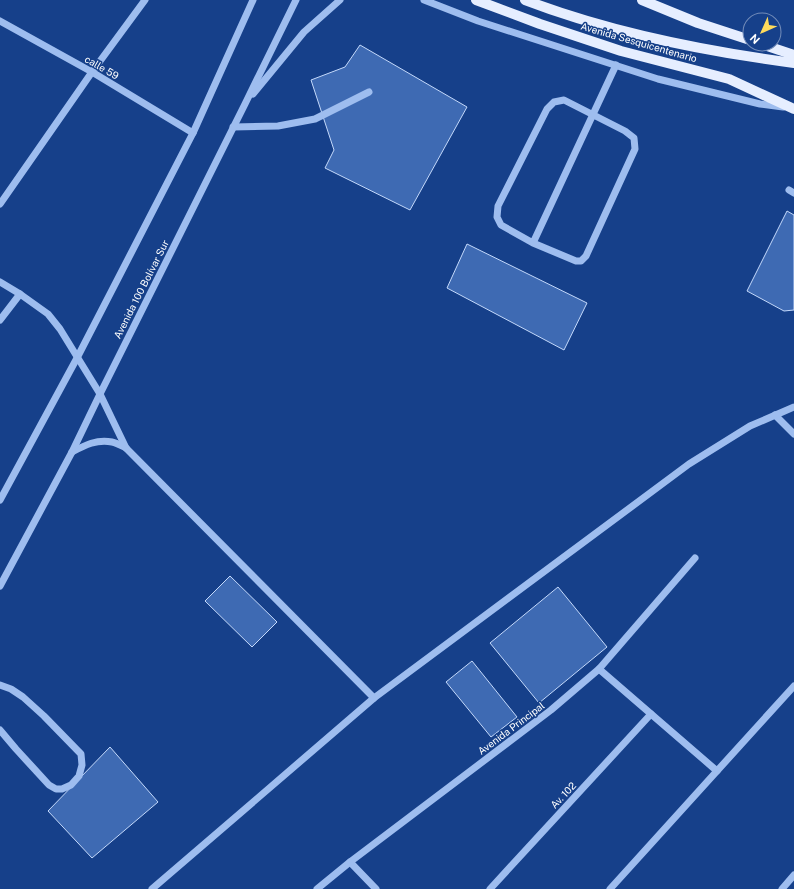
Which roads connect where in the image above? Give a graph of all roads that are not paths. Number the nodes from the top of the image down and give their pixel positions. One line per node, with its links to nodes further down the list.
1 (145, 0): 15 (street)
2 (253, 0): 21 (street)
3 (296, 0): 17 (street, Avenida 100 Bolívar Sur)
4 (340, 0): 17 (street)
5 (424, 0): 14 (street)
6 (476, 0): 18 (main road, Avenida Sesquicentenario)
7 (525, 0): 13 (main road, Avenida Sesquicentenario)
8 (642, 0): 10 (main road)
9 (0, 21): 15 (street, calle 59)
10 (742, 37)
11 (782, 52): 12 (main road)
12 (794, 56)
13 (794, 63)
14 (616, 65): 18 (street); 19 (street)
15 (92, 72): 21 (street, calle 59); 22 (street)
16 (369, 92): 20 (street)
17 (245, 104): 20 (street, Avenida 100 Bolívar Sur)
18 (794, 109)
19 (593, 114): 23 (street); 23 (street); 23 (street)
20 (233, 127): 28 (street, Avenida 100 Bolívar Sur)
21 (193, 132): 27 (street)
22 (0, 204)
23 (533, 243)
24 (0, 282): 25 (street)
25 (20, 294): 26 (street); 27 (street)
26 (0, 320)
27 (77, 358): 28 (street); 34 (street)
28 (100, 394): 32 (street); 33 (street, Avenida 100 Bolívar Sur)
29 (794, 407): 30 (street)
30 (775, 415): 31 (street); 40 (street)
31 (794, 434)
32 (126, 448): 33 (street); 40 (street)
33 (72, 452): 36 (street, Avenida 100 Bolívar Sur)
34 (0, 500)
35 (695, 558): 37 (street, Avenida Principal)
36 (0, 586)
37 (599, 669): 41 (street); 44 (street, Avenida Principal)
38 (0, 685): 42 (street)
39 (794, 686): 43 (street)
40 (374, 698): 46 (street)
41 (651, 714): 43 (street); 49 (street, Av. 102)
42 (0, 730)
43 (717, 771): 50 (street)
44 (350, 862): 47 (street, Avenida Principal); 48 (street)
45 (794, 875): 51 (street)
46 (152, 889)
47 (317, 889)
48 (376, 889)
49 (490, 889)
50 (610, 889)
51 (782, 889)

